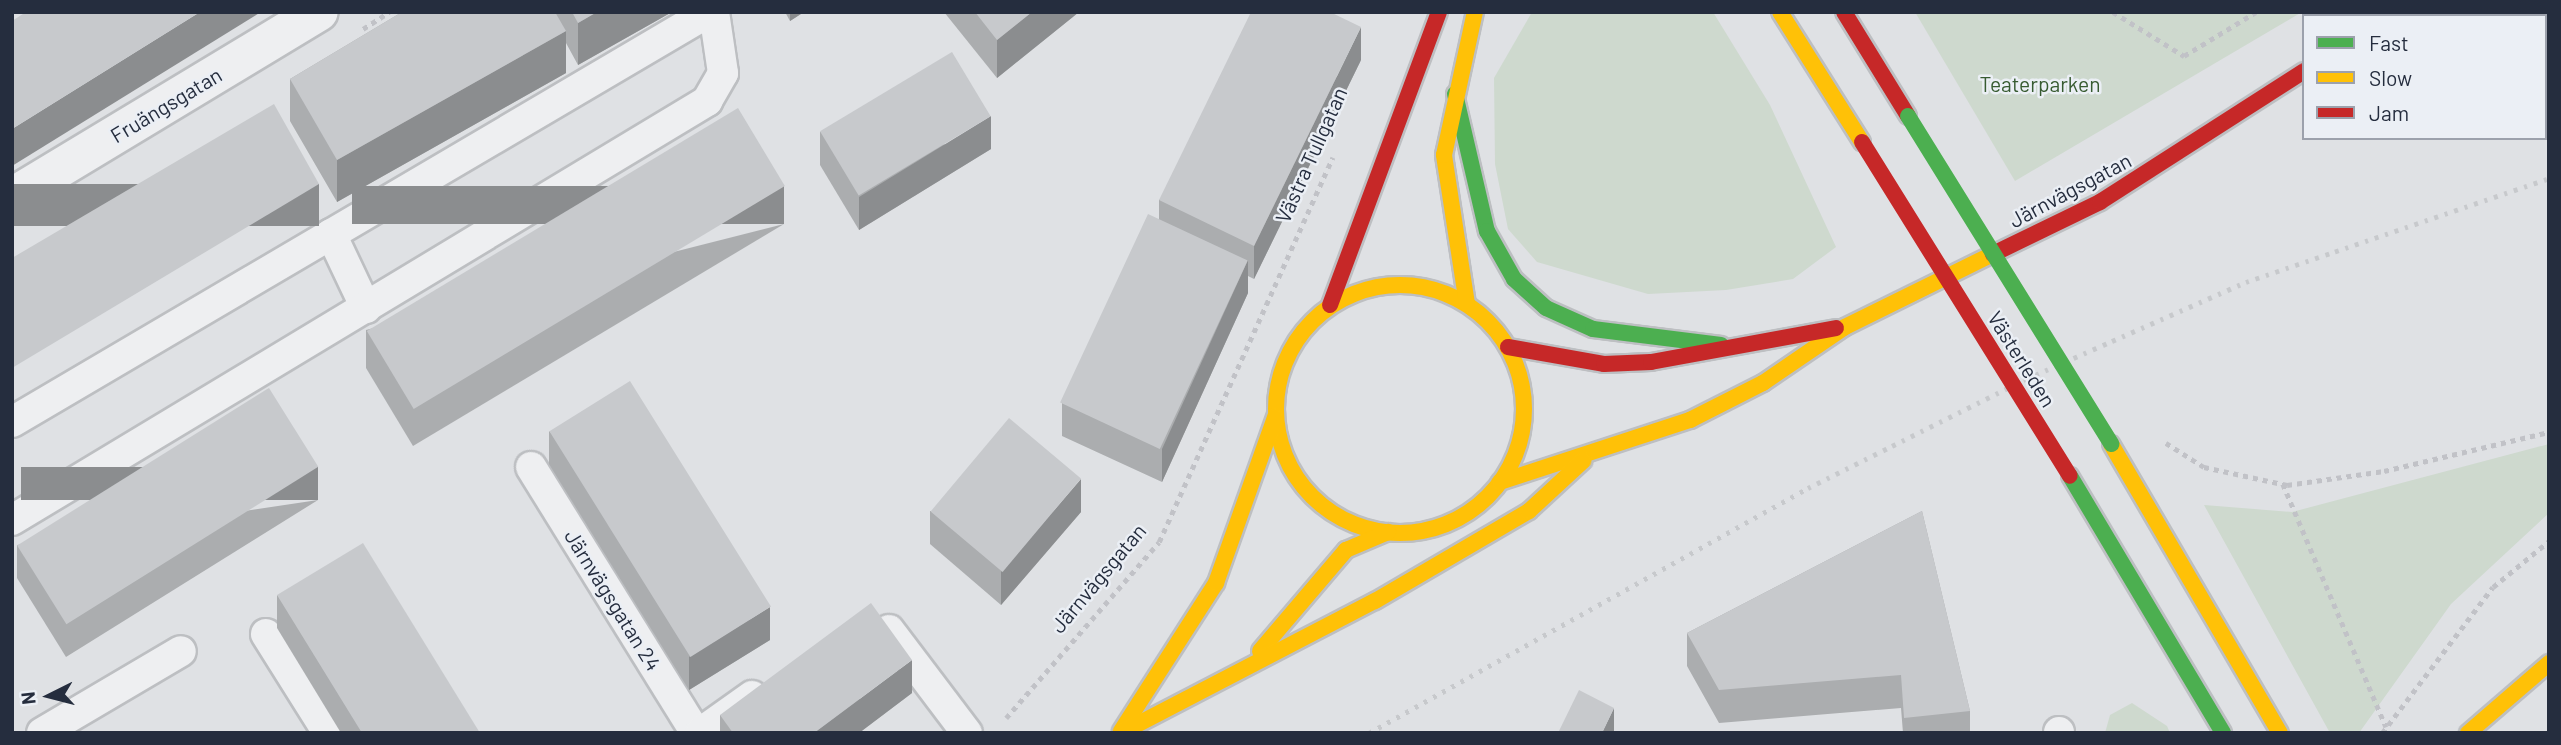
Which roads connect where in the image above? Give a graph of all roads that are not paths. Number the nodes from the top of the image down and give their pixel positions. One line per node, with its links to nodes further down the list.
1 (318, 12): 10 (street, Fruängsgatan)
2 (709, 12): 11 (lane)
3 (714, 12): 14 (lane)
4 (1439, 12): 13 (main road)
5 (1475, 12): 9 (main road)
6 (1780, 12): 36 (main road, Västerleden, bridge)
7 (1844, 12): 37 (main road, Västerleden, bridge)
8 (2302, 72): 15 (main road, Järnvägsgatan)
9 (1455, 94): 12 (main road); 16 (main road)
10 (12, 197)
11 (331, 234): 14 (lane); 19 (lane)
12 (1467, 304): 13 (main road); 17 (main road)
13 (1330, 305): 18 (main road)
14 (366, 308): 23 (lane)
15 (1845, 327): 16 (main road, Järnvägsgatan); 20 (main road, Järnvägsgatan)
16 (1721, 345): 17 (main road, Järnvägsgatan)
17 (1508, 347): 22 (main road)
18 (1276, 415): 24 (main road); 35 (main road)
19 (12, 422)
20 (1589, 455): 22 (main road, Järnvägsgatan); 28 (main road)
21 (531, 467): 33 (lane, Järnvägsgatan 24)
22 (1500, 482): 24 (main road)
23 (12, 520)
24 (1388, 532): 28 (main road)
25 (862, 617): 34 (lane)
26 (266, 634): 32 (lane)
27 (181, 651): 31 (lane)
28 (1250, 663): 35 (main road)
29 (2549, 663): 38 (main road)
30 (775, 678): 33 (lane, Järnvägsgatan 24)
31 (42, 733)
32 (328, 733)
33 (698, 733)
34 (967, 733)
35 (1120, 733)
36 (2223, 733)
37 (2280, 733)
38 (2468, 733)

